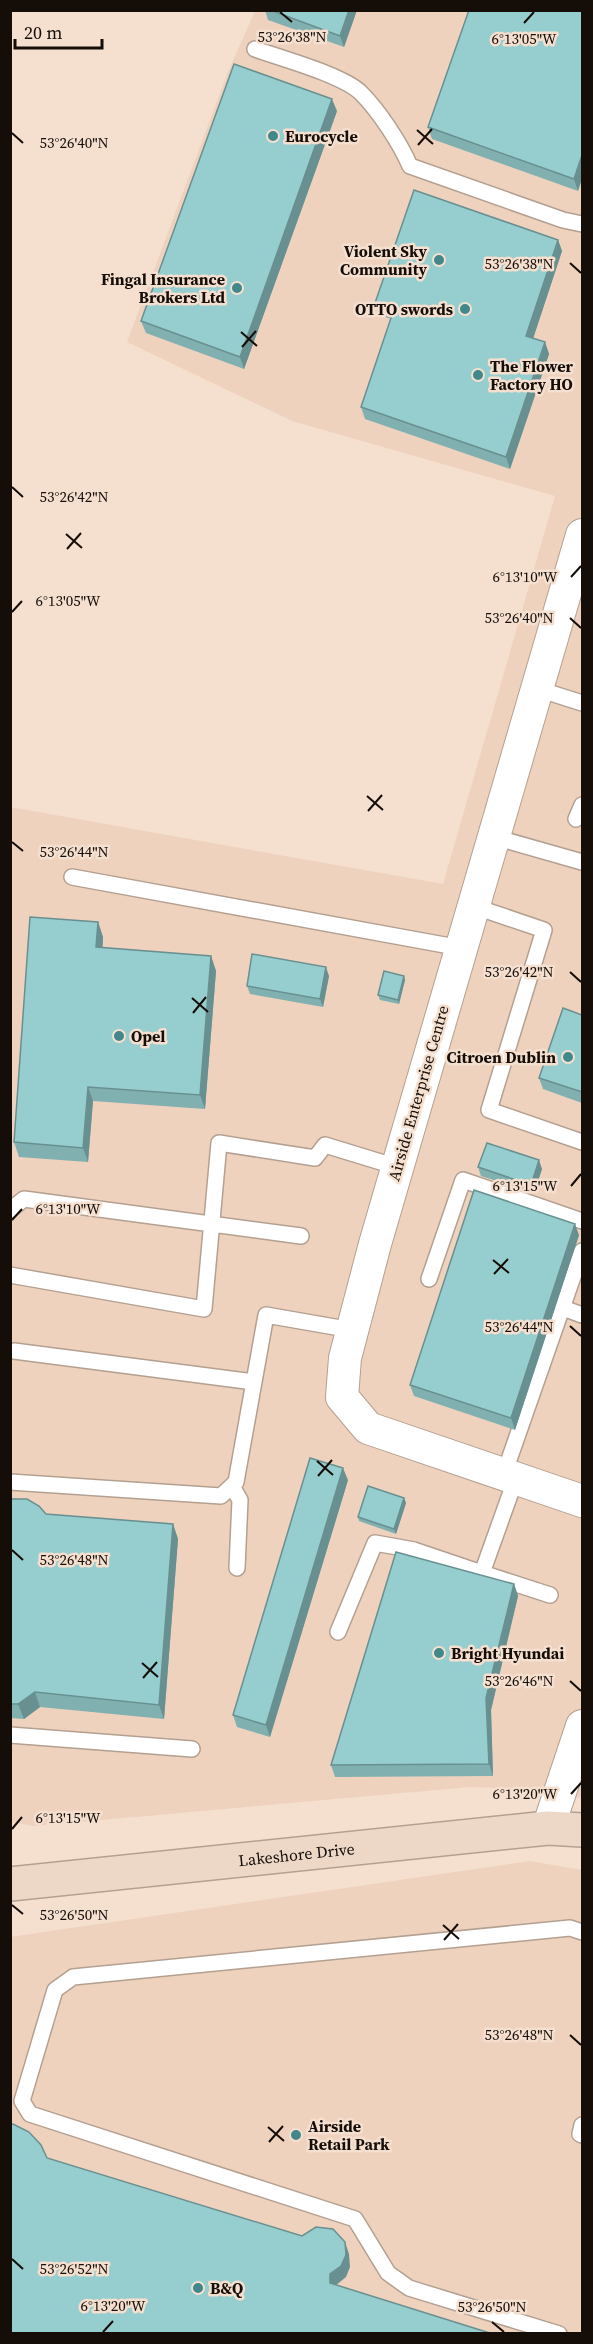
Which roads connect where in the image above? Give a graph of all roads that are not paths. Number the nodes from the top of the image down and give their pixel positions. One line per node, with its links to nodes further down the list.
1 (255, 49): 2 (lane)
2 (582, 224)
3 (582, 536): 4 (street, Airside Enterprise Centre)
4 (538, 689): 5 (lane); 6 (street, Airside Enterprise Centre)
5 (582, 702)
6 (494, 837): 7 (lane); 9 (street, Airside Enterprise Centre)
7 (582, 862)
8 (72, 877): 10 (lane)
9 (473, 906): 10 (street, Airside Enterprise Centre); 11 (lane)
10 (461, 948): 12 (street, Airside Enterprise Centre)
11 (582, 1142)
12 (397, 1167): 15 (lane); 22 (street, Airside Enterprise Centre)
13 (10, 1210): 15 (lane)
14 (582, 1221): 19 (lane)
15 (211, 1224): 16 (lane); 18 (lane)
16 (301, 1236)
17 (582, 1251): 20 (lane)
18 (10, 1275)
19 (429, 1279)
20 (563, 1308): 21 (lane); 25 (lane)
21 (582, 1315)
22 (352, 1330): 24 (lane); 25 (street, Airside Enterprise Centre)
23 (14, 1351): 24 (lane)
24 (254, 1382): 27 (lane)
25 (510, 1476): 28 (street, Airside Enterprise Centre); 30 (lane)
26 (10, 1482): 27 (lane)
27 (232, 1486): 29 (lane)
28 (582, 1501)
29 (237, 1568)
30 (482, 1573): 31 (lane); 32 (lane)
31 (550, 1595)
32 (338, 1632)
33 (582, 1726): 36 (street)
34 (10, 1734): 35 (lane)
35 (192, 1749)
36 (548, 1828): 37 (street, Lakeshore Drive); 38 (street, Lakeshore Drive)
37 (582, 1830)
38 (10, 1884)
39 (582, 1932): 42 (lane)
40 (582, 2125): 41 (lane)
41 (582, 2135)
42 (559, 2334)

